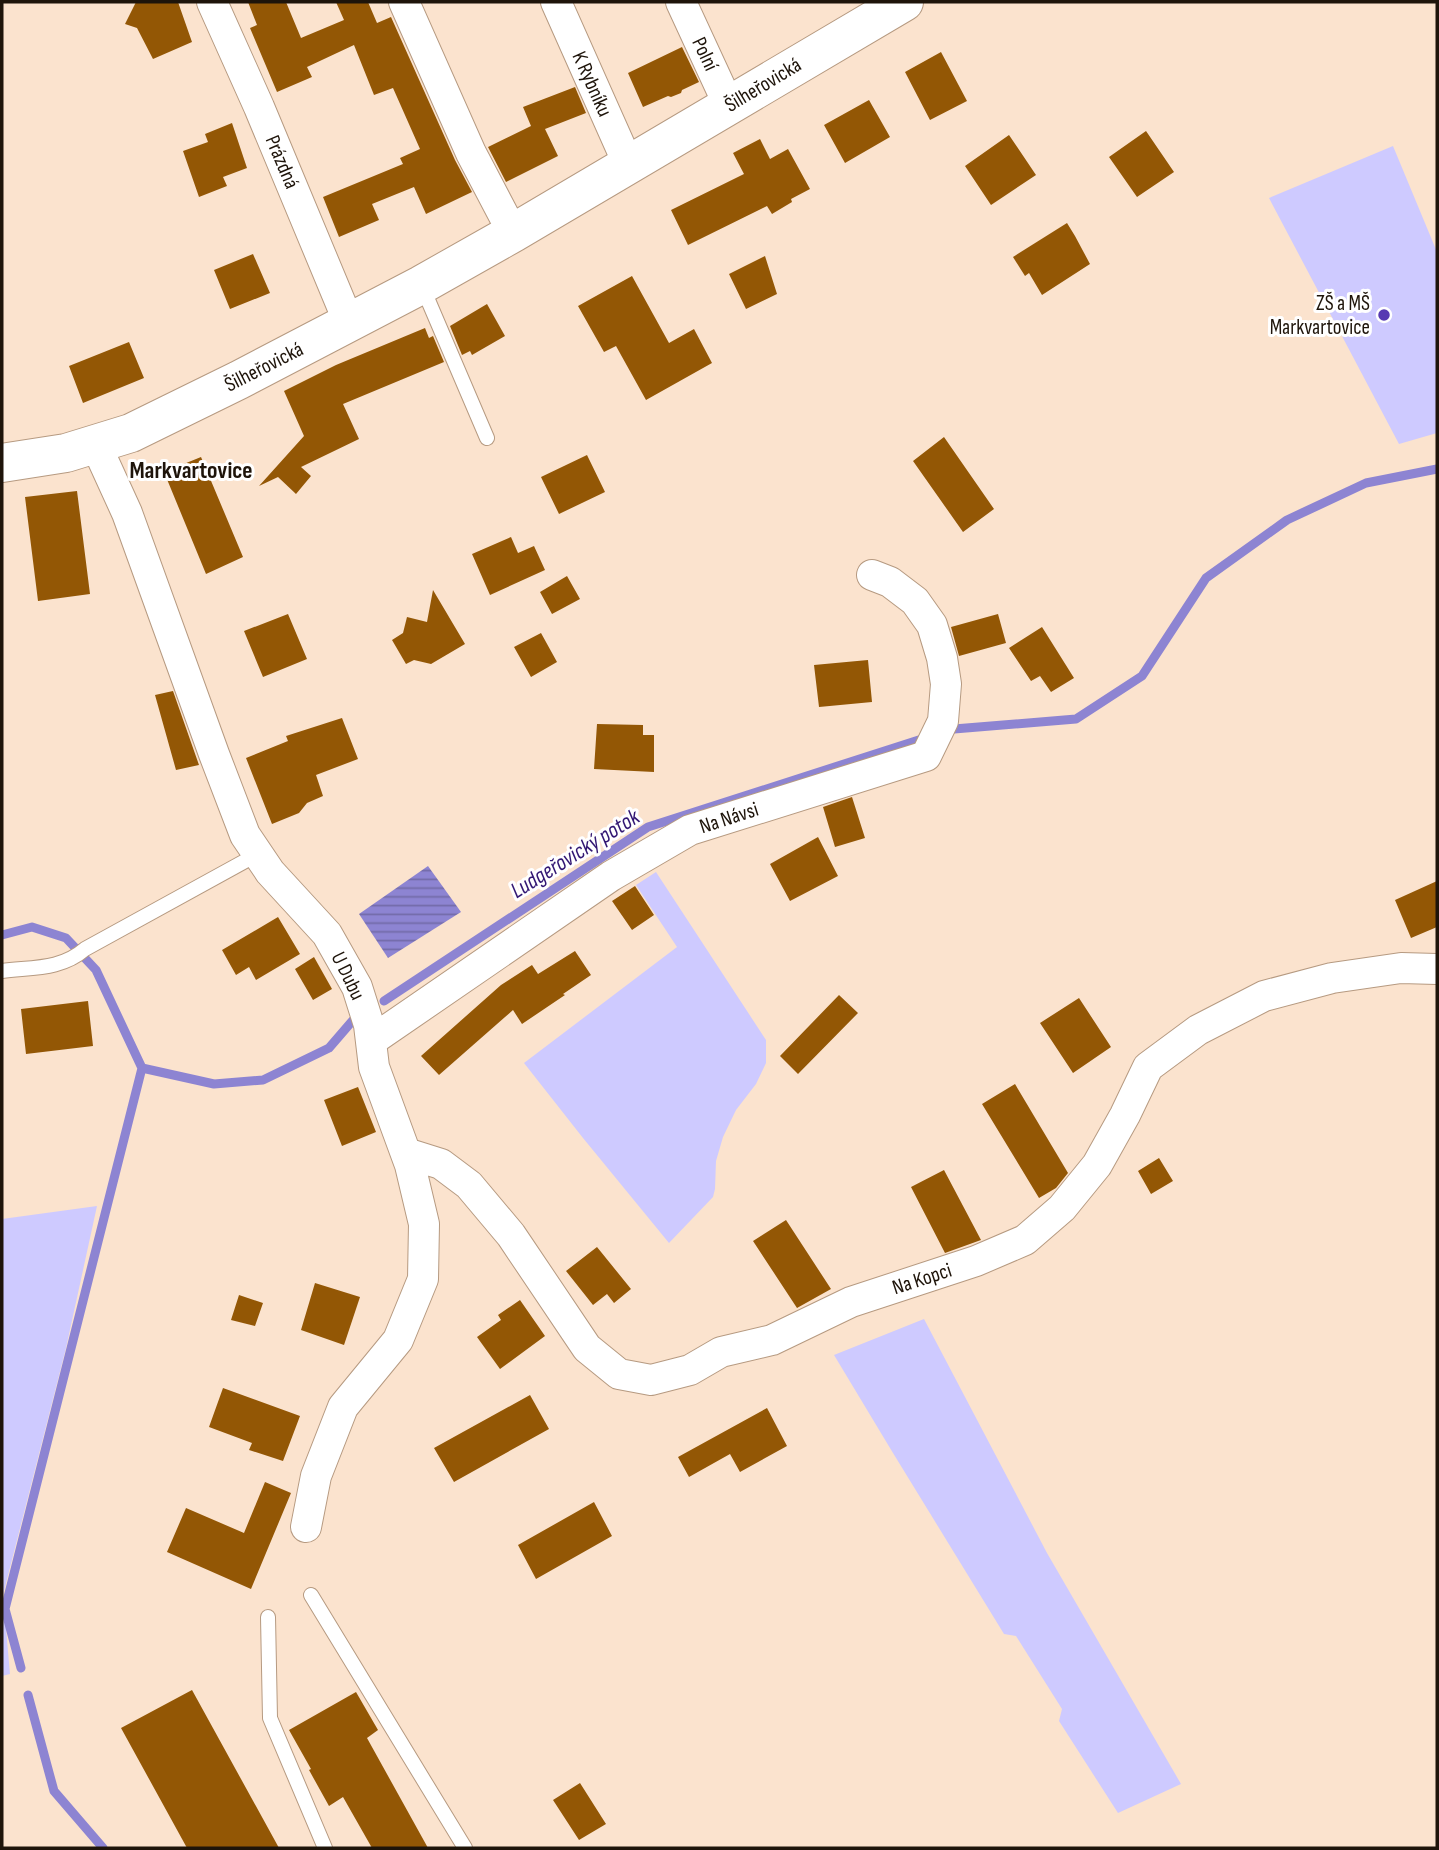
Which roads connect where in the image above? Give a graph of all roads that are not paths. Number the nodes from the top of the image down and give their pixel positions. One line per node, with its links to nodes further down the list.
1 (212, 2): 10 (street, Prázdná)
2 (404, 2): 8 (street)
3 (556, 2): 7 (street, K Rybníku)
4 (681, 2): 6 (street, Polní)
5 (904, 2): 6 (street, Šilheřovická)
6 (729, 106): 7 (street, Šilheřovická)
7 (629, 166): 8 (street, Šilheřovická)
8 (513, 233): 9 (street, Šilheřovická)
9 (421, 285): 10 (street, Šilheřovická); 11 (lane)
10 (349, 323): 12 (street, Šilheřovická)
11 (487, 438)
12 (96, 445): 13 (street, Šilheřovická); 15 (street, U Dubu)
13 (2, 463)
14 (872, 575): 18 (street, Na Návsi)
15 (258, 854): 17 (lane); 18 (street, U Dubu)
16 (1437, 969): 19 (street, Na Kopci)
17 (2, 971)
18 (371, 1041): 19 (street, U Dubu)
19 (406, 1153): 20 (street, U Dubu)
20 (306, 1527)
21 (311, 1595): 24 (lane)
22 (268, 1617): 23 (lane)
23 (325, 1848)
24 (465, 1848)

